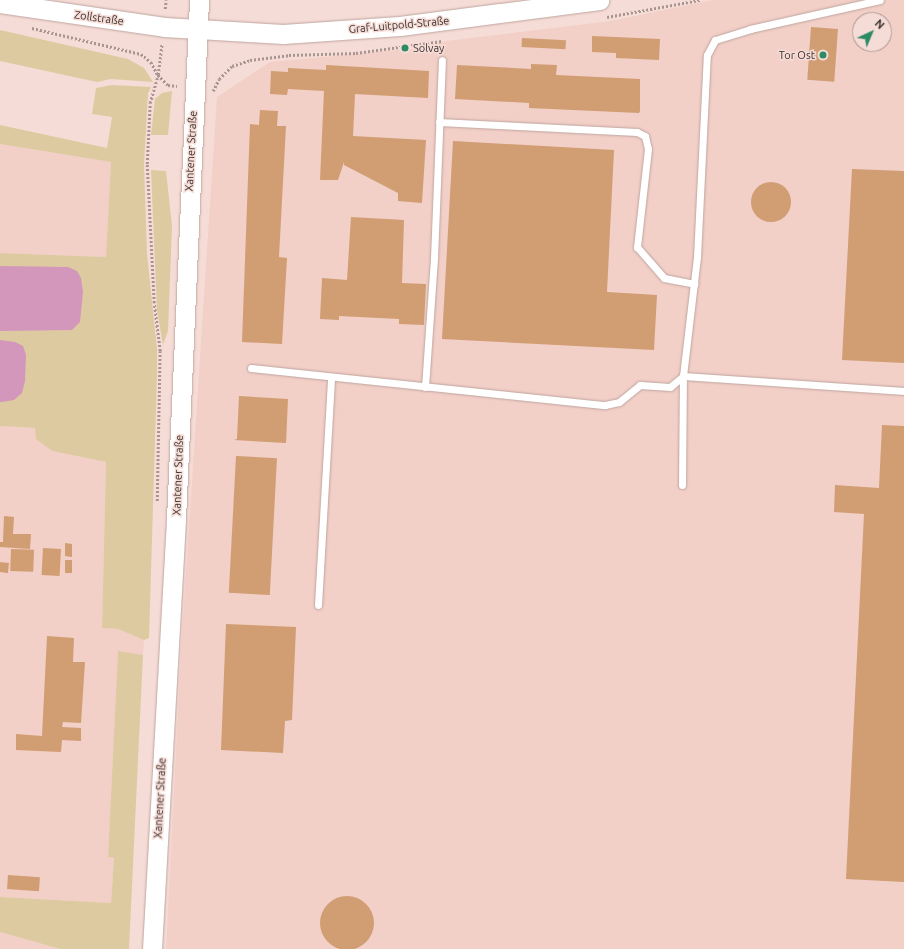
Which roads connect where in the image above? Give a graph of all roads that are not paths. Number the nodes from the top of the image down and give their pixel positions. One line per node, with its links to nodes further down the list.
1 (200, 0): 5 (main road, Xantener Straße)
2 (599, 0): 5 (main road, Graf-Luitpold-Straße)
3 (880, 0): 8 (lane)
4 (0, 3): 5 (main road, Zollstraße)
5 (198, 31): 16 (main road, Xantener Straße)
6 (442, 60): 7 (lane)
7 (439, 122): 8 (lane); 12 (lane)
8 (694, 284): 10 (lane)
9 (251, 368): 11 (lane)
10 (683, 376): 12 (lane); 13 (lane); 14 (lane)
11 (331, 378): 12 (lane); 15 (lane)
12 (426, 387)
13 (904, 391)
14 (682, 485)
15 (318, 605)
16 (152, 949)

